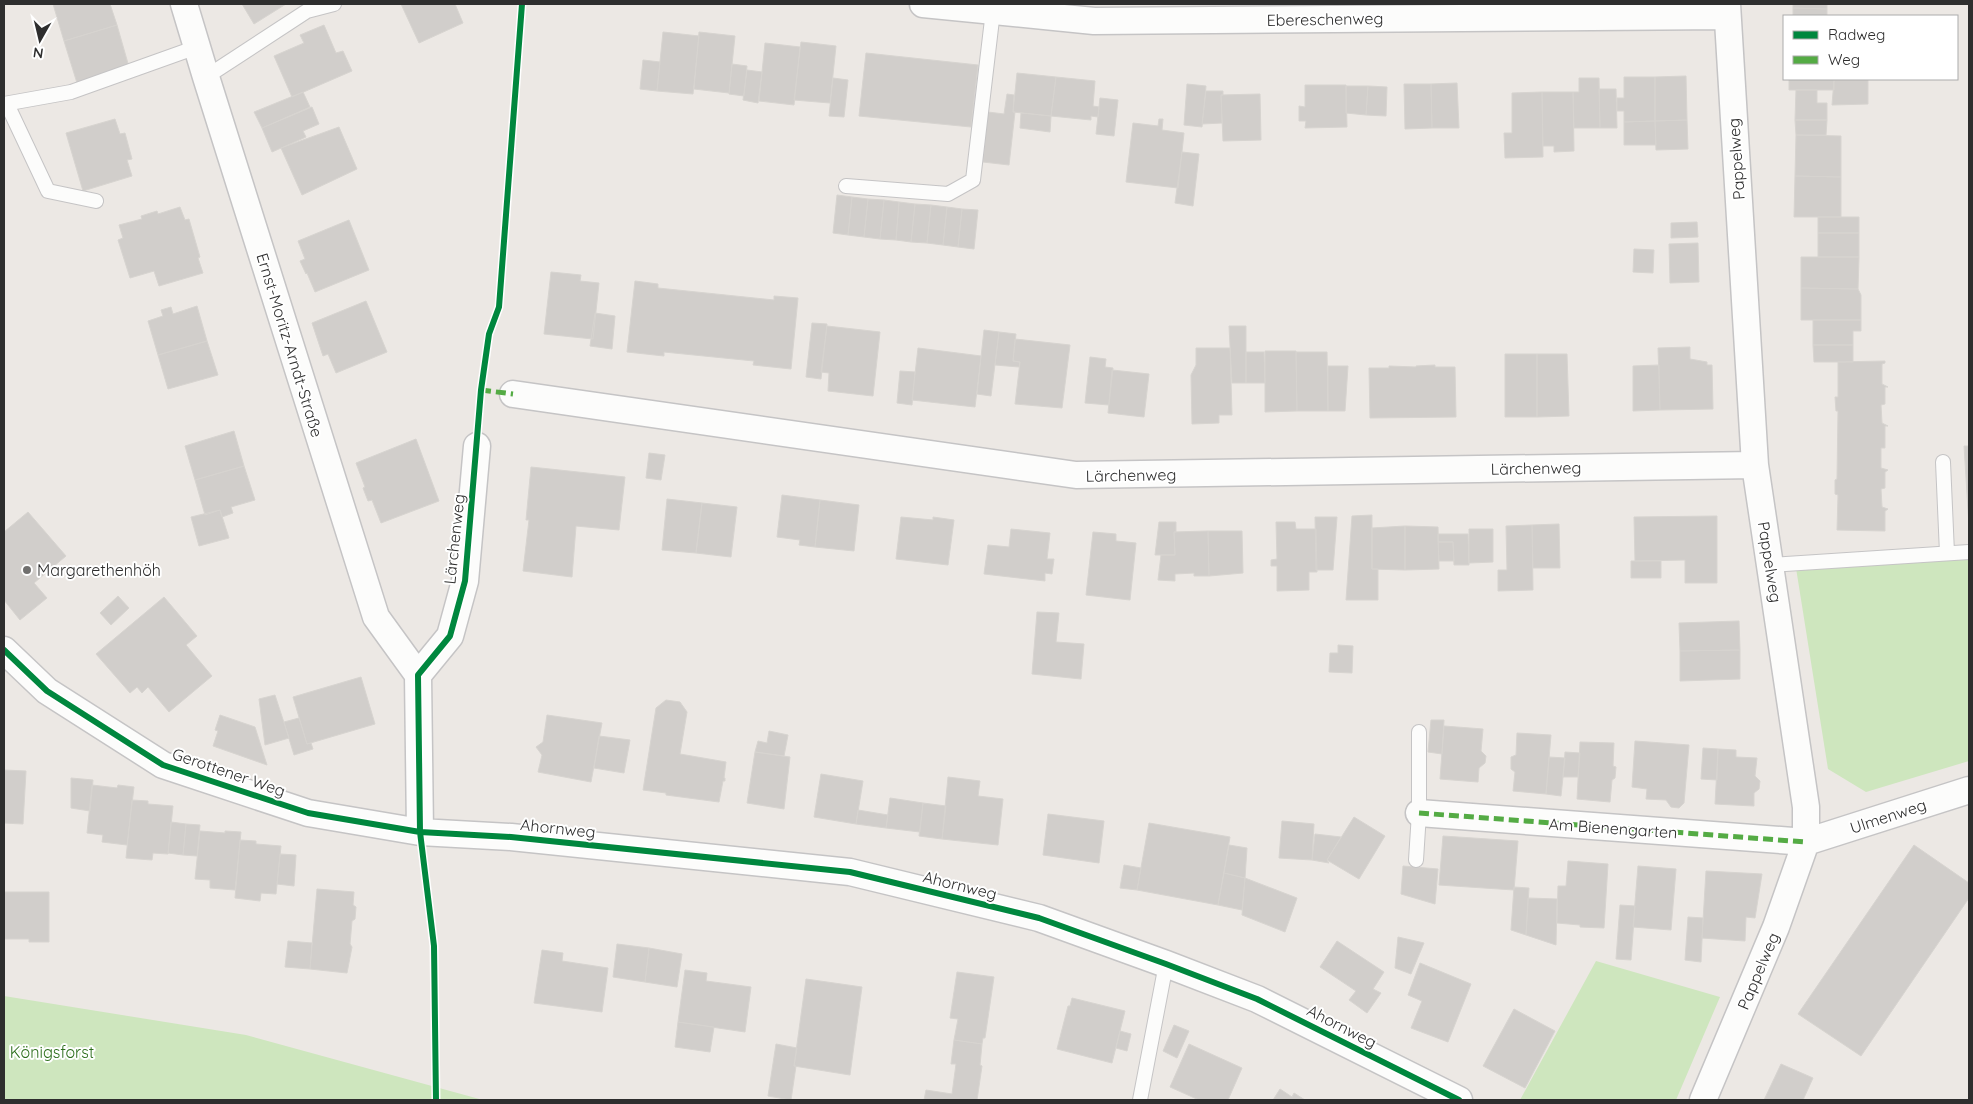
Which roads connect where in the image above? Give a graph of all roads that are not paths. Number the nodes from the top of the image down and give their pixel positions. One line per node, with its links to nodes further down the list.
1 (184, 4): 6 (street, Ernst-Moritz-Arndt-Straße)
2 (334, 4): 7 (lane)
3 (923, 4): 5 (street, Ebereschenweg)
4 (1727, 10): 5 (street, Ebereschenweg); 14 (street, Pappelweg)
5 (993, 11): 9 (lane)
6 (196, 47): 7 (street, Ernst-Moritz-Arndt-Straße); 8 (lane)
7 (206, 77): 19 (street, Ernst-Moritz-Arndt-Straße)
8 (5, 104): 10 (lane)
9 (846, 186)
10 (96, 201)
11 (514, 394): 14 (street, Lärchenweg)
12 (477, 446): 19 (street, Lärchenweg)
13 (1944, 462): 16 (lane)
14 (1755, 465): 17 (street, Pappelweg)
15 (1969, 552): 16 (lane)
16 (1947, 553): 17 (lane)
17 (1771, 565): 24 (street, Pappelweg)
18 (4, 650): 23 (street, Gerottener Weg)
19 (418, 675): 23 (street)
20 (1419, 732): 22 (lane)
21 (1969, 790): 24 (street, Ulmenweg)
22 (1419, 813): 24 (street, Am Bienengarten); 25 (lane)
23 (420, 832): 26 (street, Ahornweg)
24 (1806, 842): 29 (street, Pappelweg)
25 (1416, 860)
26 (1166, 964): 27 (lane); 28 (street, Ahornweg)
27 (1140, 1100)
28 (1459, 1100)
29 (1703, 1100)

